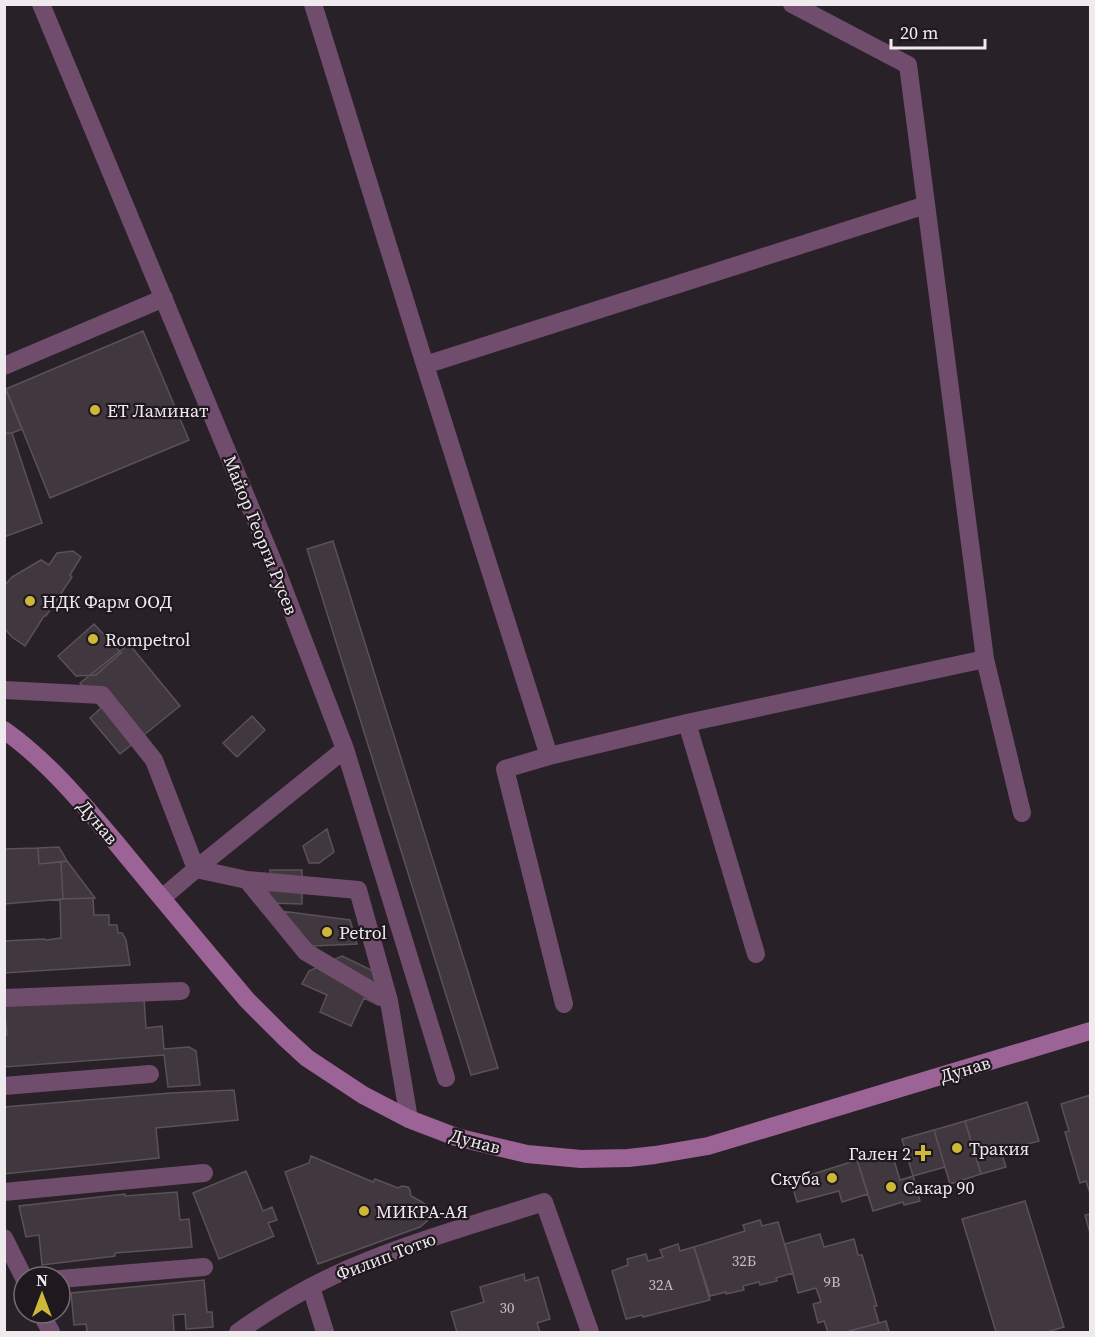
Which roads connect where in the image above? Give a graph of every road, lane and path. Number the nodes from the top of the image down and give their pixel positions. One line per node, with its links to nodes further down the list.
1 (41, 4): 5 (street, Майор Георги Русев)
2 (313, 4): 6 (street)
3 (792, 4): 4 (street)
4 (926, 205): 6 (street); 8 (street)
5 (164, 298): 7 (street); 12 (street, Майор Георги Русев)
6 (425, 365): 13 (street)
7 (4, 366)
8 (985, 659): 10 (street); 14 (street)
9 (4, 690): 15 (street)
10 (687, 723): 13 (street); 18 (street)
11 (4, 730): 17 (main road, Дунав)
12 (345, 749): 15 (street); 25 (street, Майор Георги Русев)
13 (549, 756): 22 (street)
14 (1022, 813)
15 (196, 869): 16 (street); 17 (street)
16 (247, 880): 21 (street); 21 (street)
17 (162, 898): 27 (main road, Дунав)
18 (756, 954)
19 (181, 991): 20 (street)
20 (4, 998)
21 (389, 1001): 27 (street)
22 (564, 1004)
23 (1090, 1031): 27 (main road, Дунав)
24 (150, 1074): 26 (street)
25 (446, 1078)
26 (4, 1086)
27 (409, 1119)
28 (204, 1173): 29 (street)
29 (4, 1192)
30 (4, 1239): 31 (street)
31 (17, 1265)
32 (204, 1268): 33 (street)
33 (72, 1278)
34 (311, 1287): 35 (street, Филип Тотю); 36 (street); 37 (street, Филип Тотю)
35 (238, 1332)
36 (325, 1332)
37 (590, 1332)

